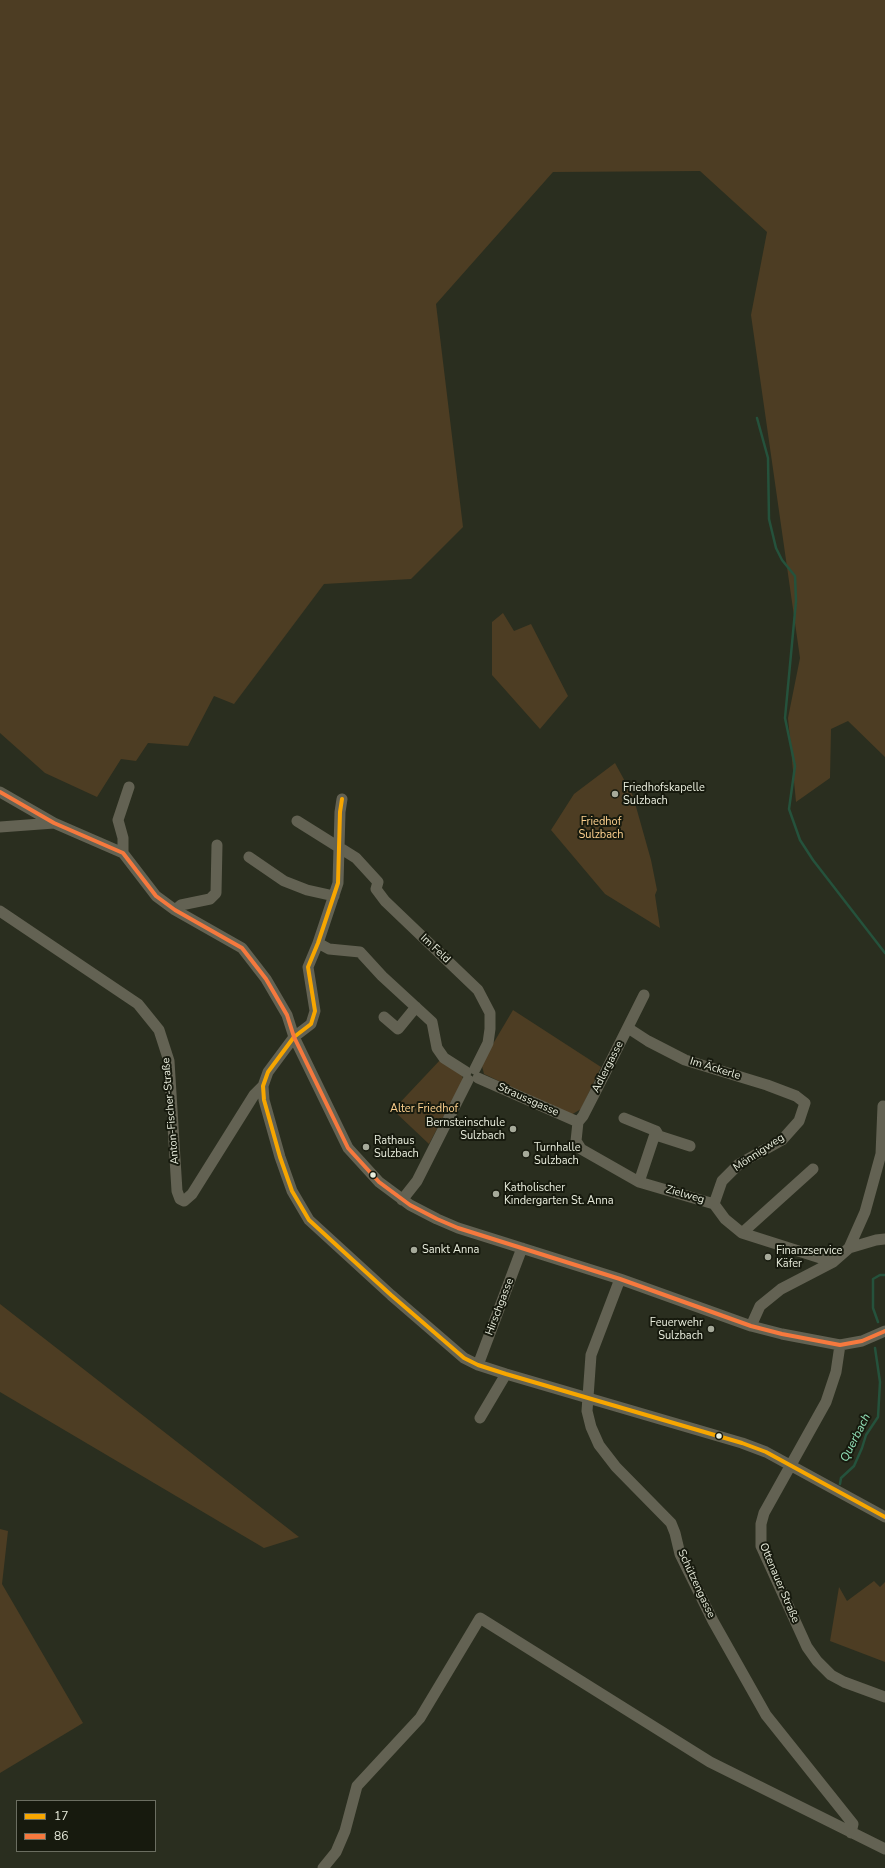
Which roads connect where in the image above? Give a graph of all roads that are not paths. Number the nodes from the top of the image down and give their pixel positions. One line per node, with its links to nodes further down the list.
1 (129, 787): 9 (street)
2 (0, 792): 5 (street)
3 (342, 799): 8 (street)
4 (296, 821): 8 (street)
5 (54, 823): 6 (street); 9 (street)
6 (0, 827)
7 (217, 845): 12 (street)
8 (340, 846): 11 (street); 20 (street, Im Feld)
9 (123, 853): 12 (street)
10 (249, 857): 11 (street)
11 (334, 896): 14 (street)
12 (175, 910): 19 (street)
13 (0, 911): 21 (street, Anton-Fischer-Straße)
14 (318, 943): 16 (street, Straussgasse); 19 (street)
15 (644, 995): 18 (street, Adlergasse)
16 (416, 1007): 17 (street); 20 (street, Straussgasse)
17 (384, 1017)
18 (628, 1028): 22 (street, Im Äckerle); 25 (street, Adlergasse)
19 (294, 1037): 21 (street); 31 (street)
20 (472, 1075): 25 (street, Straussgasse); 31 (street)
21 (263, 1086): 42 (street)
22 (805, 1102): 32 (street, Mönnigweg)
23 (883, 1106): 36 (street)
24 (624, 1118): 26 (street)
25 (578, 1122): 27 (street, Adlergasse)
26 (656, 1131): 28 (street); 30 (street)
27 (576, 1141): 30 (street, Zielweg)
28 (690, 1146)
29 (813, 1169): 33 (street)
30 (639, 1182): 32 (street, Zielweg)
31 (402, 1200): 35 (street)
32 (714, 1204): 33 (street, Zielweg)
33 (742, 1233): 37 (street, Zielweg)
34 (885, 1239): 36 (street)
35 (522, 1248): 38 (street); 42 (street, Hirschgasse)
36 (849, 1248): 37 (street)
37 (833, 1262): 39 (street)
38 (620, 1279): 39 (street); 44 (street, Schützengasse)
39 (750, 1326): 41 (street)
40 (885, 1331): 41 (street)
41 (840, 1345): 46 (street, Ottenauer Straße)
42 (478, 1365): 43 (street)
43 (506, 1374): 44 (street); 45 (street)
44 (588, 1398): 46 (street); 49 (street, Schützengasse)
45 (480, 1418)
46 (791, 1465): 47 (street); 48 (street, Ottenauer Straße)
47 (885, 1517)
48 (885, 1697)
49 (851, 1833): 50 (street); 51 (street)
50 (885, 1849)
51 (323, 1868)

